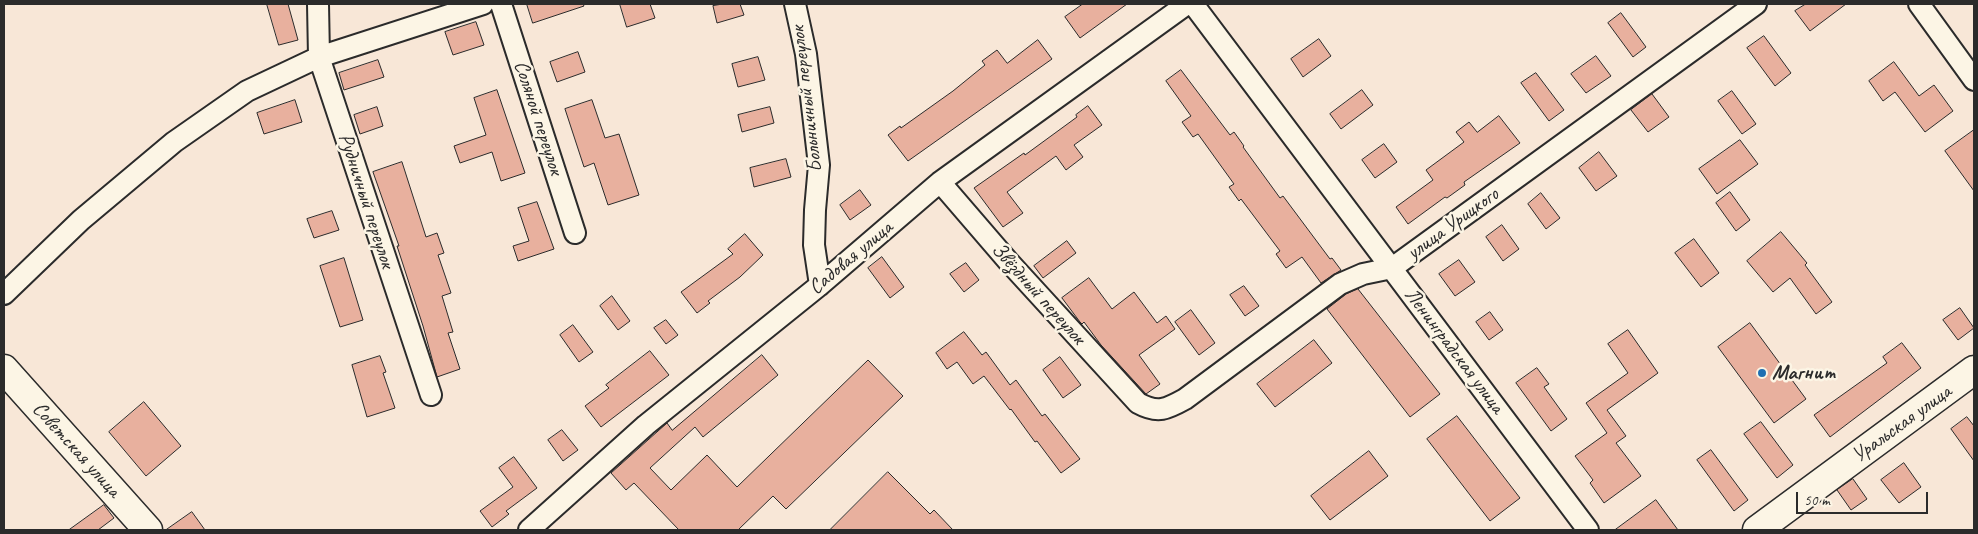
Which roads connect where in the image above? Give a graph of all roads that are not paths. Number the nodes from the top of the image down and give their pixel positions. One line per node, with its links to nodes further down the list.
1 (318, 4): 9 (street, Рудничный переулок)
2 (483, 4): 9 (street)
3 (501, 4): 12 (street, Соляной переулок)
4 (795, 4): 14 (street, Больничный переулок)
5 (1187, 4): 11 (street, Садовая улица)
6 (1193, 4): 13 (street, Ленинградская улица)
7 (1756, 4): 13 (street, улица Урицкого)
8 (1919, 4): 10 (street)
9 (319, 57): 15 (street); 18 (street, Рудничный переулок)
10 (1974, 80)
11 (940, 182): 14 (street, Садовая улица); 19 (street, Звёздный переулок)
12 (576, 233)
13 (1392, 268): 19 (street, улица Урицкого); 22 (street, Ленинградская улица)
14 (820, 284): 21 (street, Садовая улица)
15 (4, 294)
16 (4, 369): 20 (street, Советская улица)
17 (1974, 370): 23 (street, Уральская улица)
18 (431, 395)
19 (1138, 403)
20 (148, 530)
21 (529, 530)
22 (1588, 530)
23 (1757, 530)

